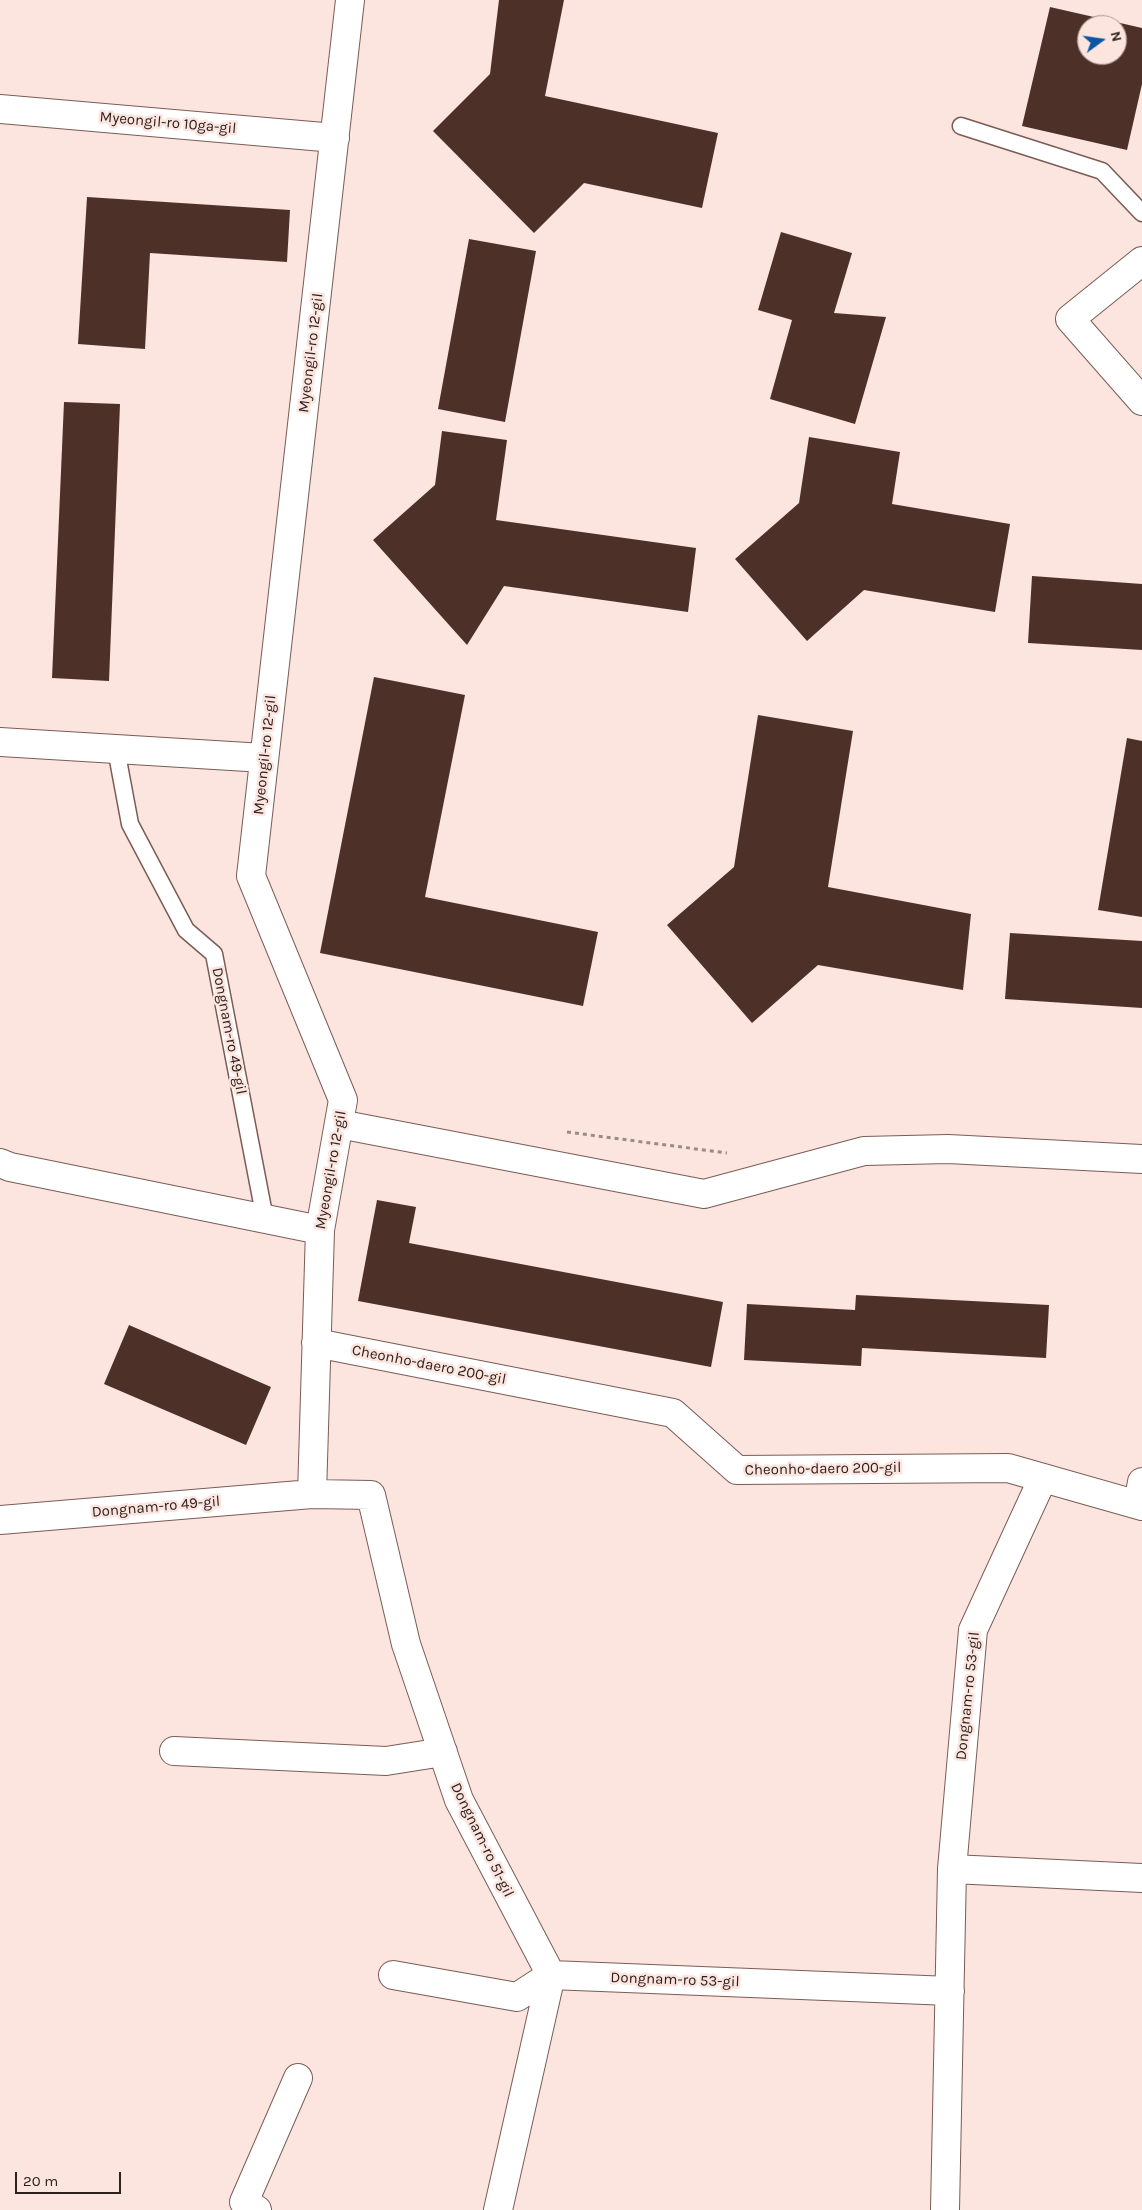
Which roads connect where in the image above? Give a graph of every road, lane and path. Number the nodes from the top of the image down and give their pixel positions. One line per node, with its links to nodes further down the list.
1 (350, 0): 4 (street, Myeongil-ro 12-gil)
2 (0, 109): 4 (street, Myeongil-ro 10ga-gil)
3 (961, 126): 5 (lane)
4 (335, 138): 10 (street, Myeongil-ro 12-gil)
5 (1142, 213)
6 (1142, 261): 7 (street)
7 (1142, 401)
8 (0, 742): 9 (street)
9 (116, 749): 10 (street); 16 (lane, Dongnam-ro 49-gil)
10 (264, 758): 11 (street, Myeongil-ro 12-gil)
11 (339, 1124): 14 (street); 17 (street, Myeongil-ro 12-gil)
12 (561, 1132): 13 (path)
13 (728, 1153)
14 (1142, 1159)
15 (0, 1163): 16 (street)
16 (265, 1219): 17 (street)
17 (320, 1230): 18 (street, Myeongil-ro 12-gil)
18 (316, 1343): 19 (street, Cheonho-daero 200-gil); 20 (street, Myeongil-ro 12-gil)
19 (1044, 1478): 21 (street, Cheonho-daero 200-gil); 25 (street, Dongnam-ro 53-gil)
20 (312, 1494): 22 (street, Dongnam-ro 49-gil); 24 (street, Dongnam-ro 51-gil)
21 (1141, 1498)
22 (0, 1520)
23 (174, 1751): 24 (street)
24 (443, 1752): 28 (street, Dongnam-ro 51-gil)
25 (952, 1869): 26 (street); 29 (street, Dongnam-ro 53-gil)
26 (1142, 1878)
27 (393, 1975): 28 (street)
28 (551, 1975): 29 (street, Dongnam-ro 53-gil); 32 (street)
29 (950, 1990): 33 (street, Dongnam-ro 53-gil)
30 (298, 2078): 31 (street)
31 (257, 2210)
32 (498, 2210)
33 (945, 2210)

